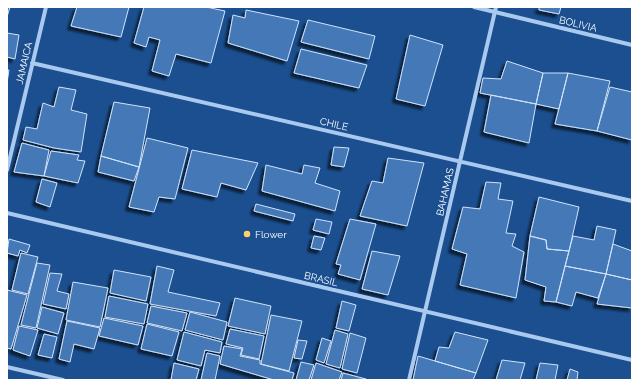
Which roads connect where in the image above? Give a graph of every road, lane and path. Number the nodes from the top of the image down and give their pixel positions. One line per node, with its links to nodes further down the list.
1 (46, 7): 5 (street, JAMAICA)
2 (474, 7): 3 (street, BOLIVIA)
3 (495, 9): 4 (street, BOLIVIA); 6 (street, BAHAMAS)
4 (632, 45)
5 (32, 63): 6 (street, CHILE); 7 (street, JAMAICA)
6 (460, 162): 8 (street, CHILE); 10 (street, BAHAMAS)
7 (7, 170)
8 (632, 201)
9 (7, 213): 10 (street, BRASIL)
10 (425, 311): 11 (street, BRASIL); 14 (street, BAHAMAS)
11 (632, 360)
12 (7, 367): 13 (street)
13 (63, 380)
14 (409, 380)

